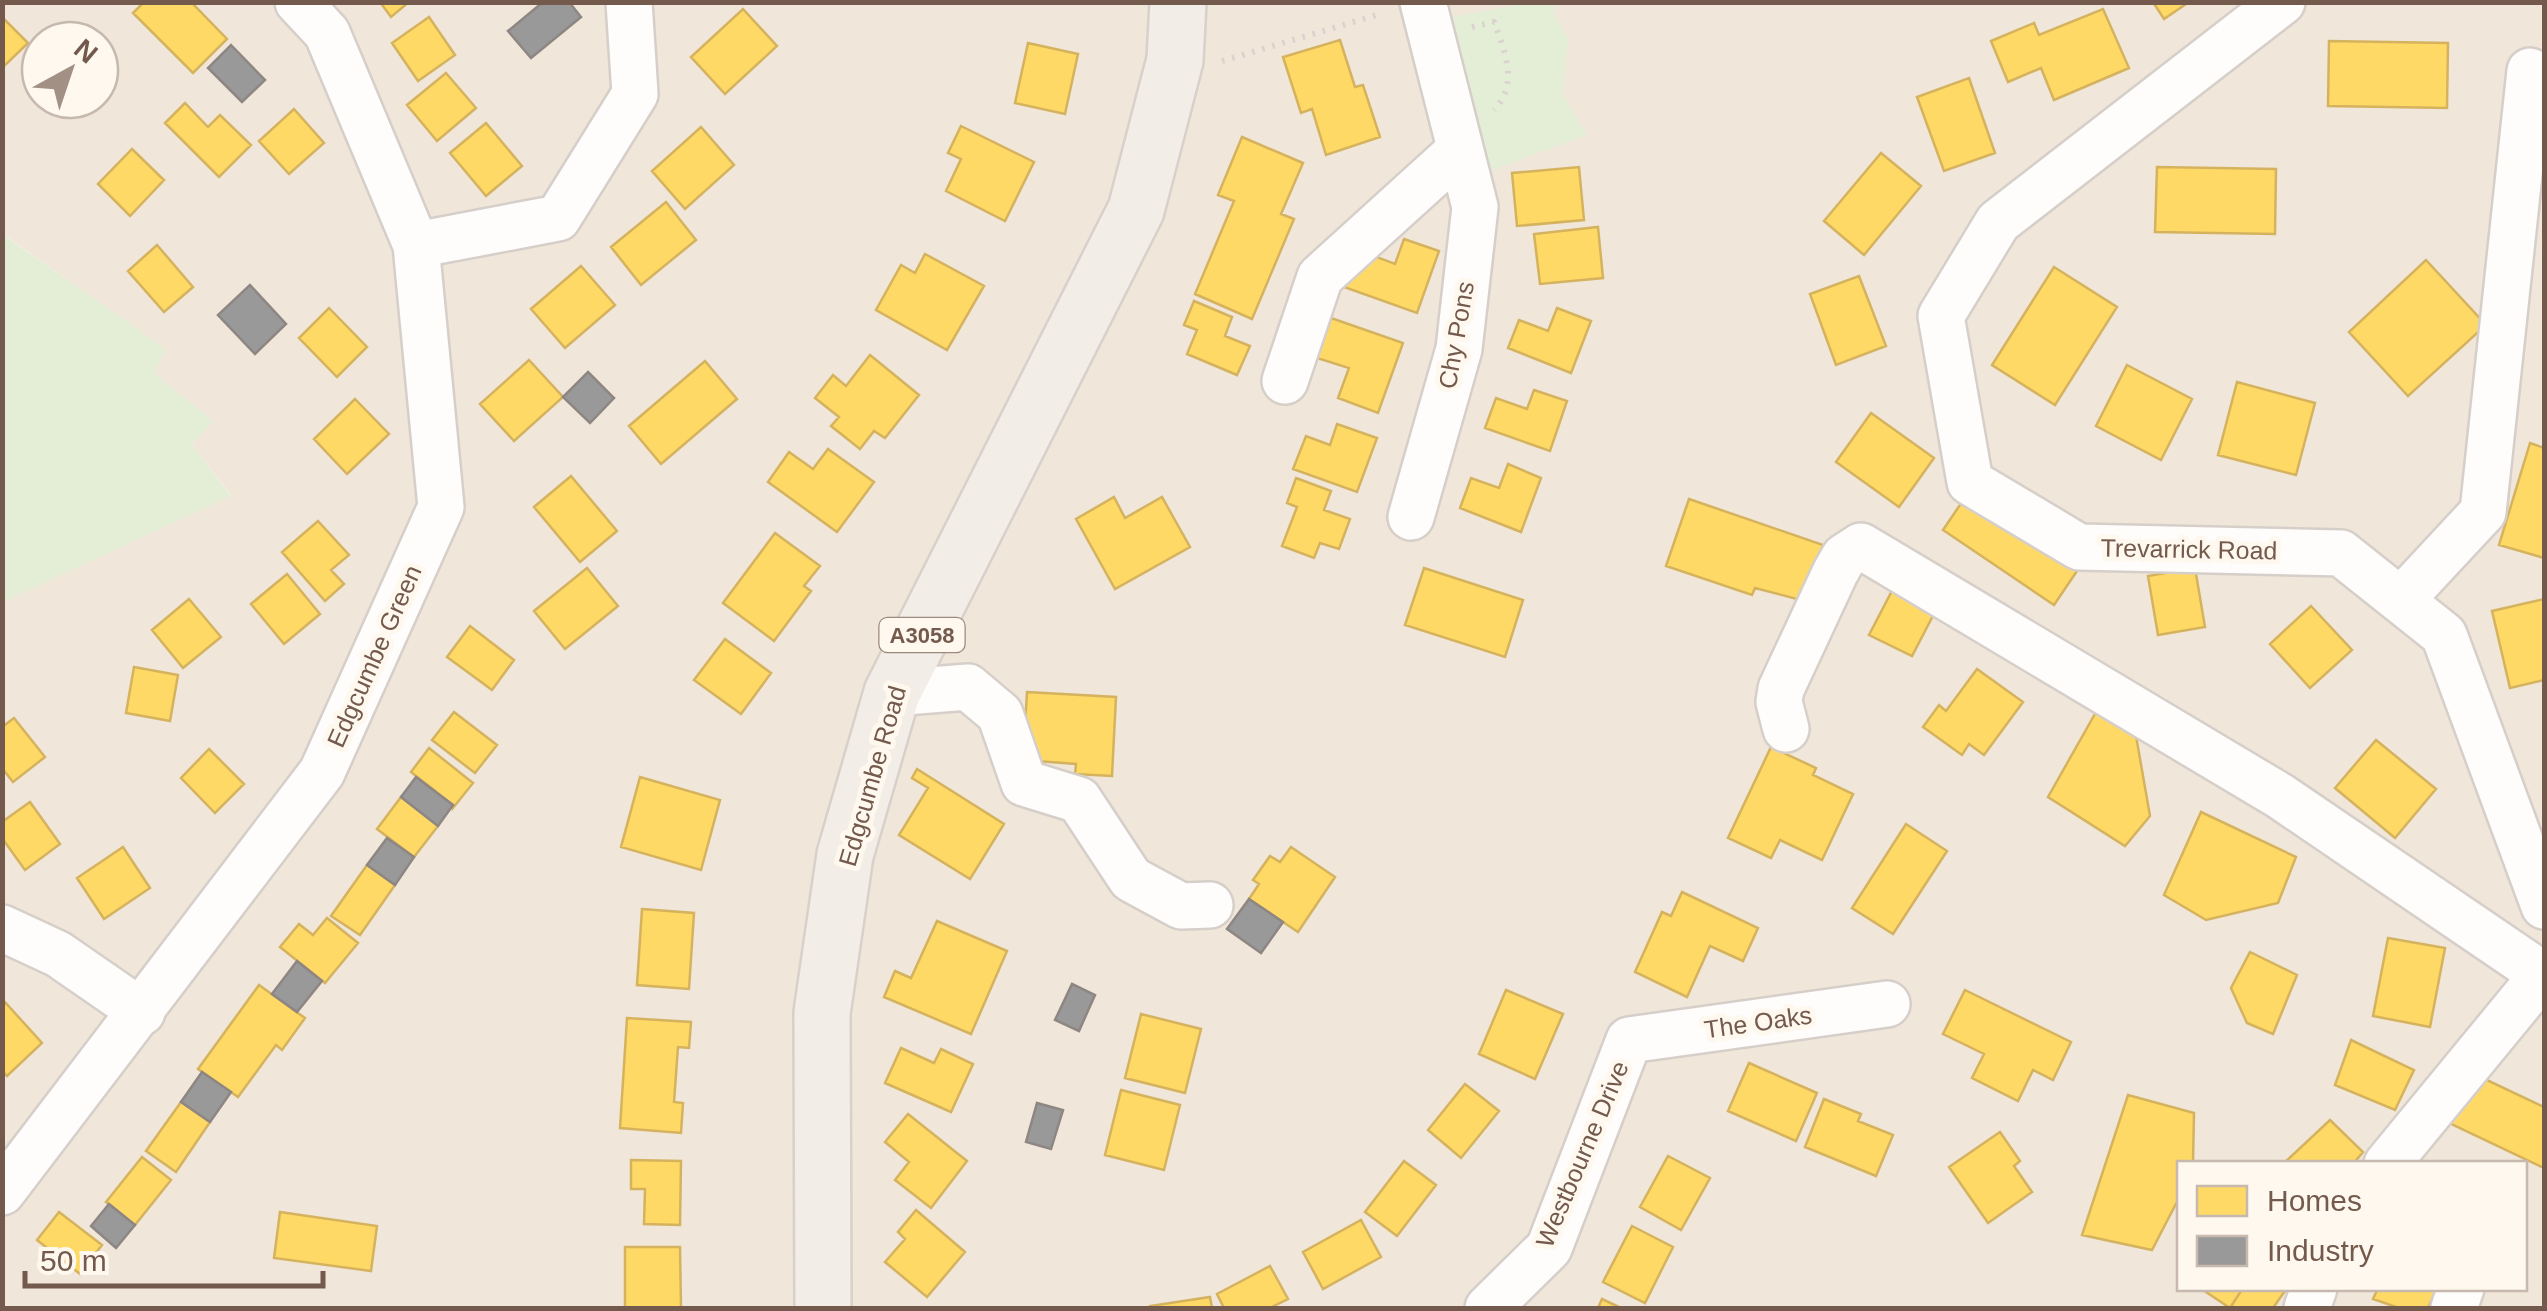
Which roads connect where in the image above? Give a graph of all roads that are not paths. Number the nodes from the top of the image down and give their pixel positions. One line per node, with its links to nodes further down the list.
1 (298, 2): 8 (street, Edgcumbe Green)
2 (629, 2): 8 (street)
3 (1178, 2): 12 (main road, Edgcumbe Road / A3058)
4 (2282, 2): 11 (street, Trevarrick Road)
5 (1411, 5): 7 (street, Chy Pons)
6 (2530, 72): 11 (street)
7 (1460, 150): 9 (street); 10 (street, Chy Pons)
8 (416, 245): 19 (street, Edgcumbe Green)
9 (1285, 380)
10 (1410, 518)
11 (2401, 600): 15 (street, Trevarrick Road)
12 (892, 693): 14 (street); 23 (main road, Edgcumbe Road / A3058)
13 (1786, 730): 17 (street)
14 (1210, 905)
15 (2544, 906)
16 (2, 928): 19 (street)
17 (2544, 974): 21 (street)
18 (1887, 1004): 20 (street, The Oaks)
19 (142, 1012): 22 (street, Edgcumbe Green)
20 (1629, 1040): 24 (street, Westbourne Drive)
21 (2389, 1161)
22 (2, 1192)
23 (823, 1308)
24 (1488, 1308)

